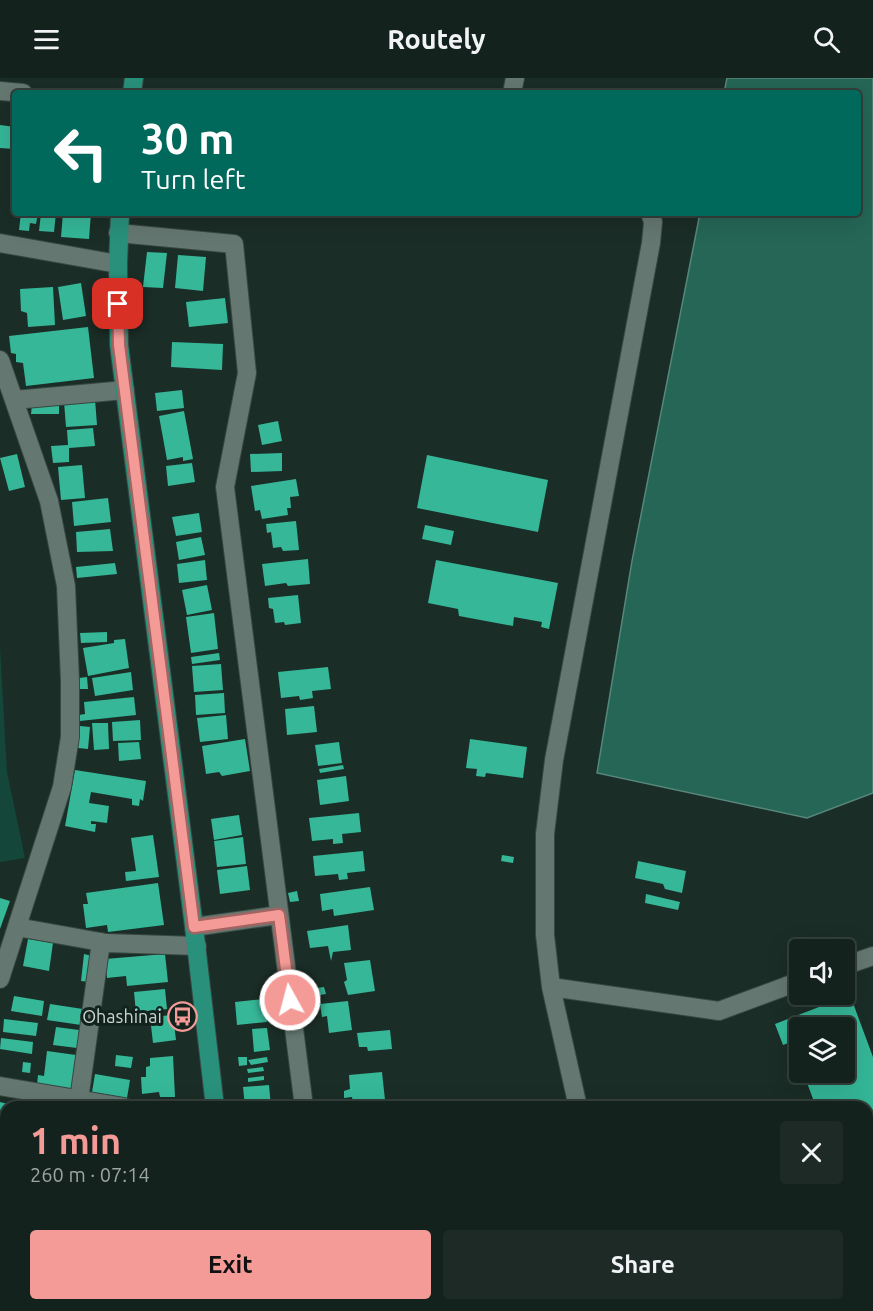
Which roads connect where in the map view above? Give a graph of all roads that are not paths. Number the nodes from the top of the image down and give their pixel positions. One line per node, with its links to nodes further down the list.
1 (120, 216): 3 (main road)
2 (651, 216): 18 (street)
3 (118, 233): 5 (main road); 9 (street)
4 (0, 243): 5 (street)
5 (118, 264): 7 (main road)
6 (0, 360): 8 (street)
7 (125, 390): 8 (street); 11 (main road)
8 (14, 400): 10 (street)
9 (279, 915): 11 (street); 23 (street)
10 (17, 927): 12 (street); 16 (street)
11 (194, 927): 13 (main road)
12 (101, 942): 13 (street); 21 (street)
13 (197, 946): 22 (main road)
14 (873, 956): 15 (street)
15 (855, 962)
16 (0, 979)
17 (789, 985): 18 (street)
18 (551, 987): 24 (street)
19 (0, 1086): 20 (street)
20 (69, 1101)
21 (78, 1101)
22 (214, 1101)
23 (303, 1101)
24 (577, 1101)

